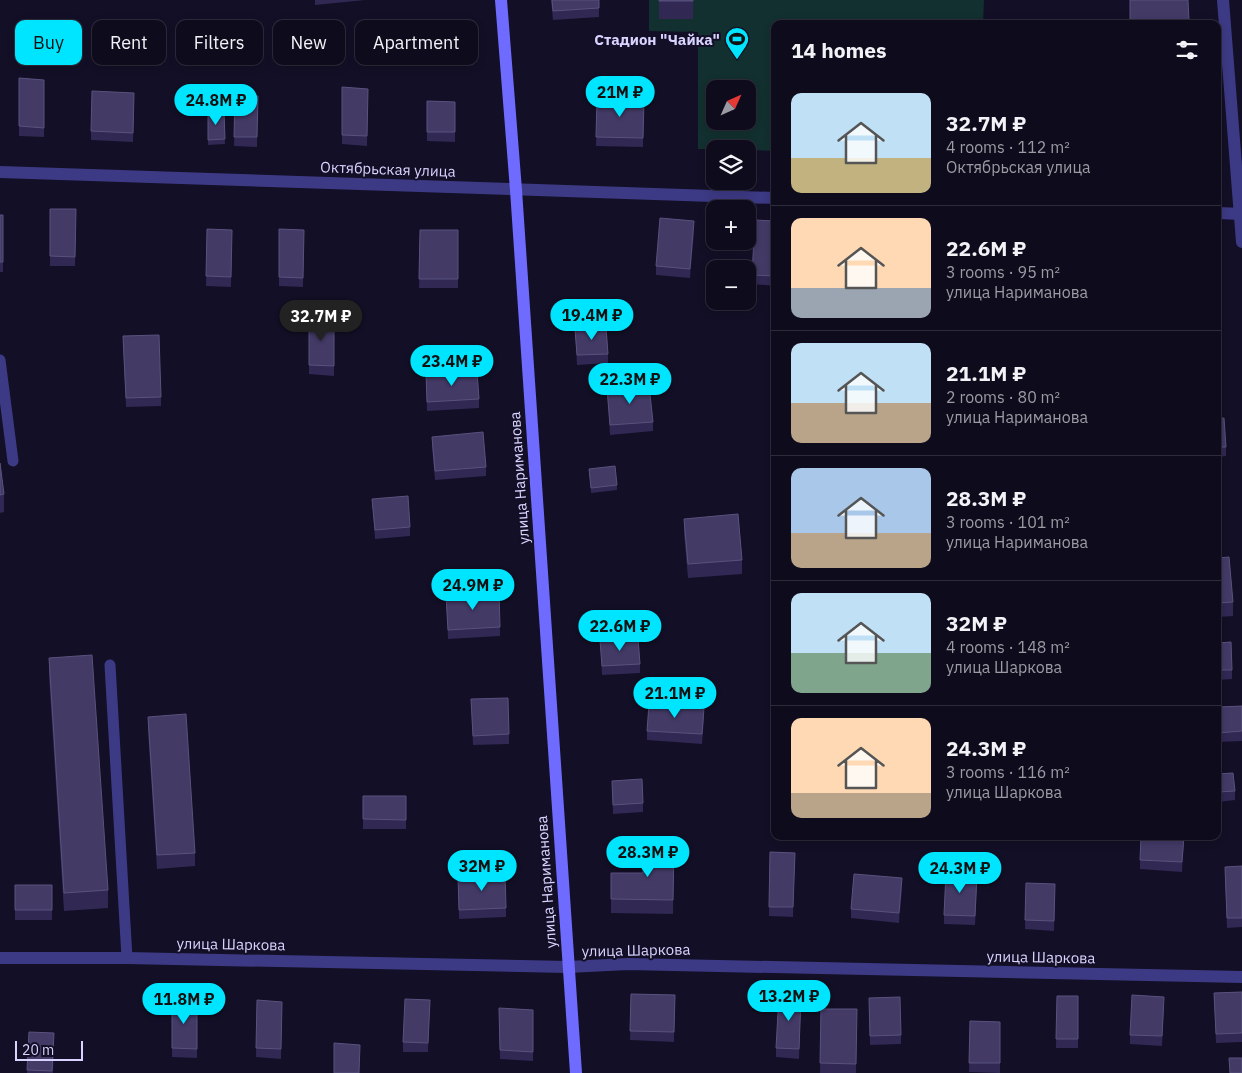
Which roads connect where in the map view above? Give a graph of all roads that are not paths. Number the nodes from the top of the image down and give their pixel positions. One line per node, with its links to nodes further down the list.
1 (501, 0): 4 (main road, улица Нариманова)
2 (1223, 0): 7 (street)
3 (0, 172): 4 (street, Октябрьская улица)
4 (516, 190): 5 (street, Октябрьская улица); 14 (main road, улица Нариманова)
5 (771, 198)
6 (1221, 213): 7 (street)
7 (1241, 214): 8 (street)
8 (1242, 242)
9 (0, 360): 10 (lane)
10 (13, 461)
11 (110, 665): 13 (lane)
12 (0, 958): 13 (street, улица Шаркова)
13 (127, 958): 14 (street, улица Шаркова)
14 (568, 967): 15 (street, улица Шаркова); 16 (main road, улица Нариманова)
15 (1242, 978)
16 (576, 1073)

